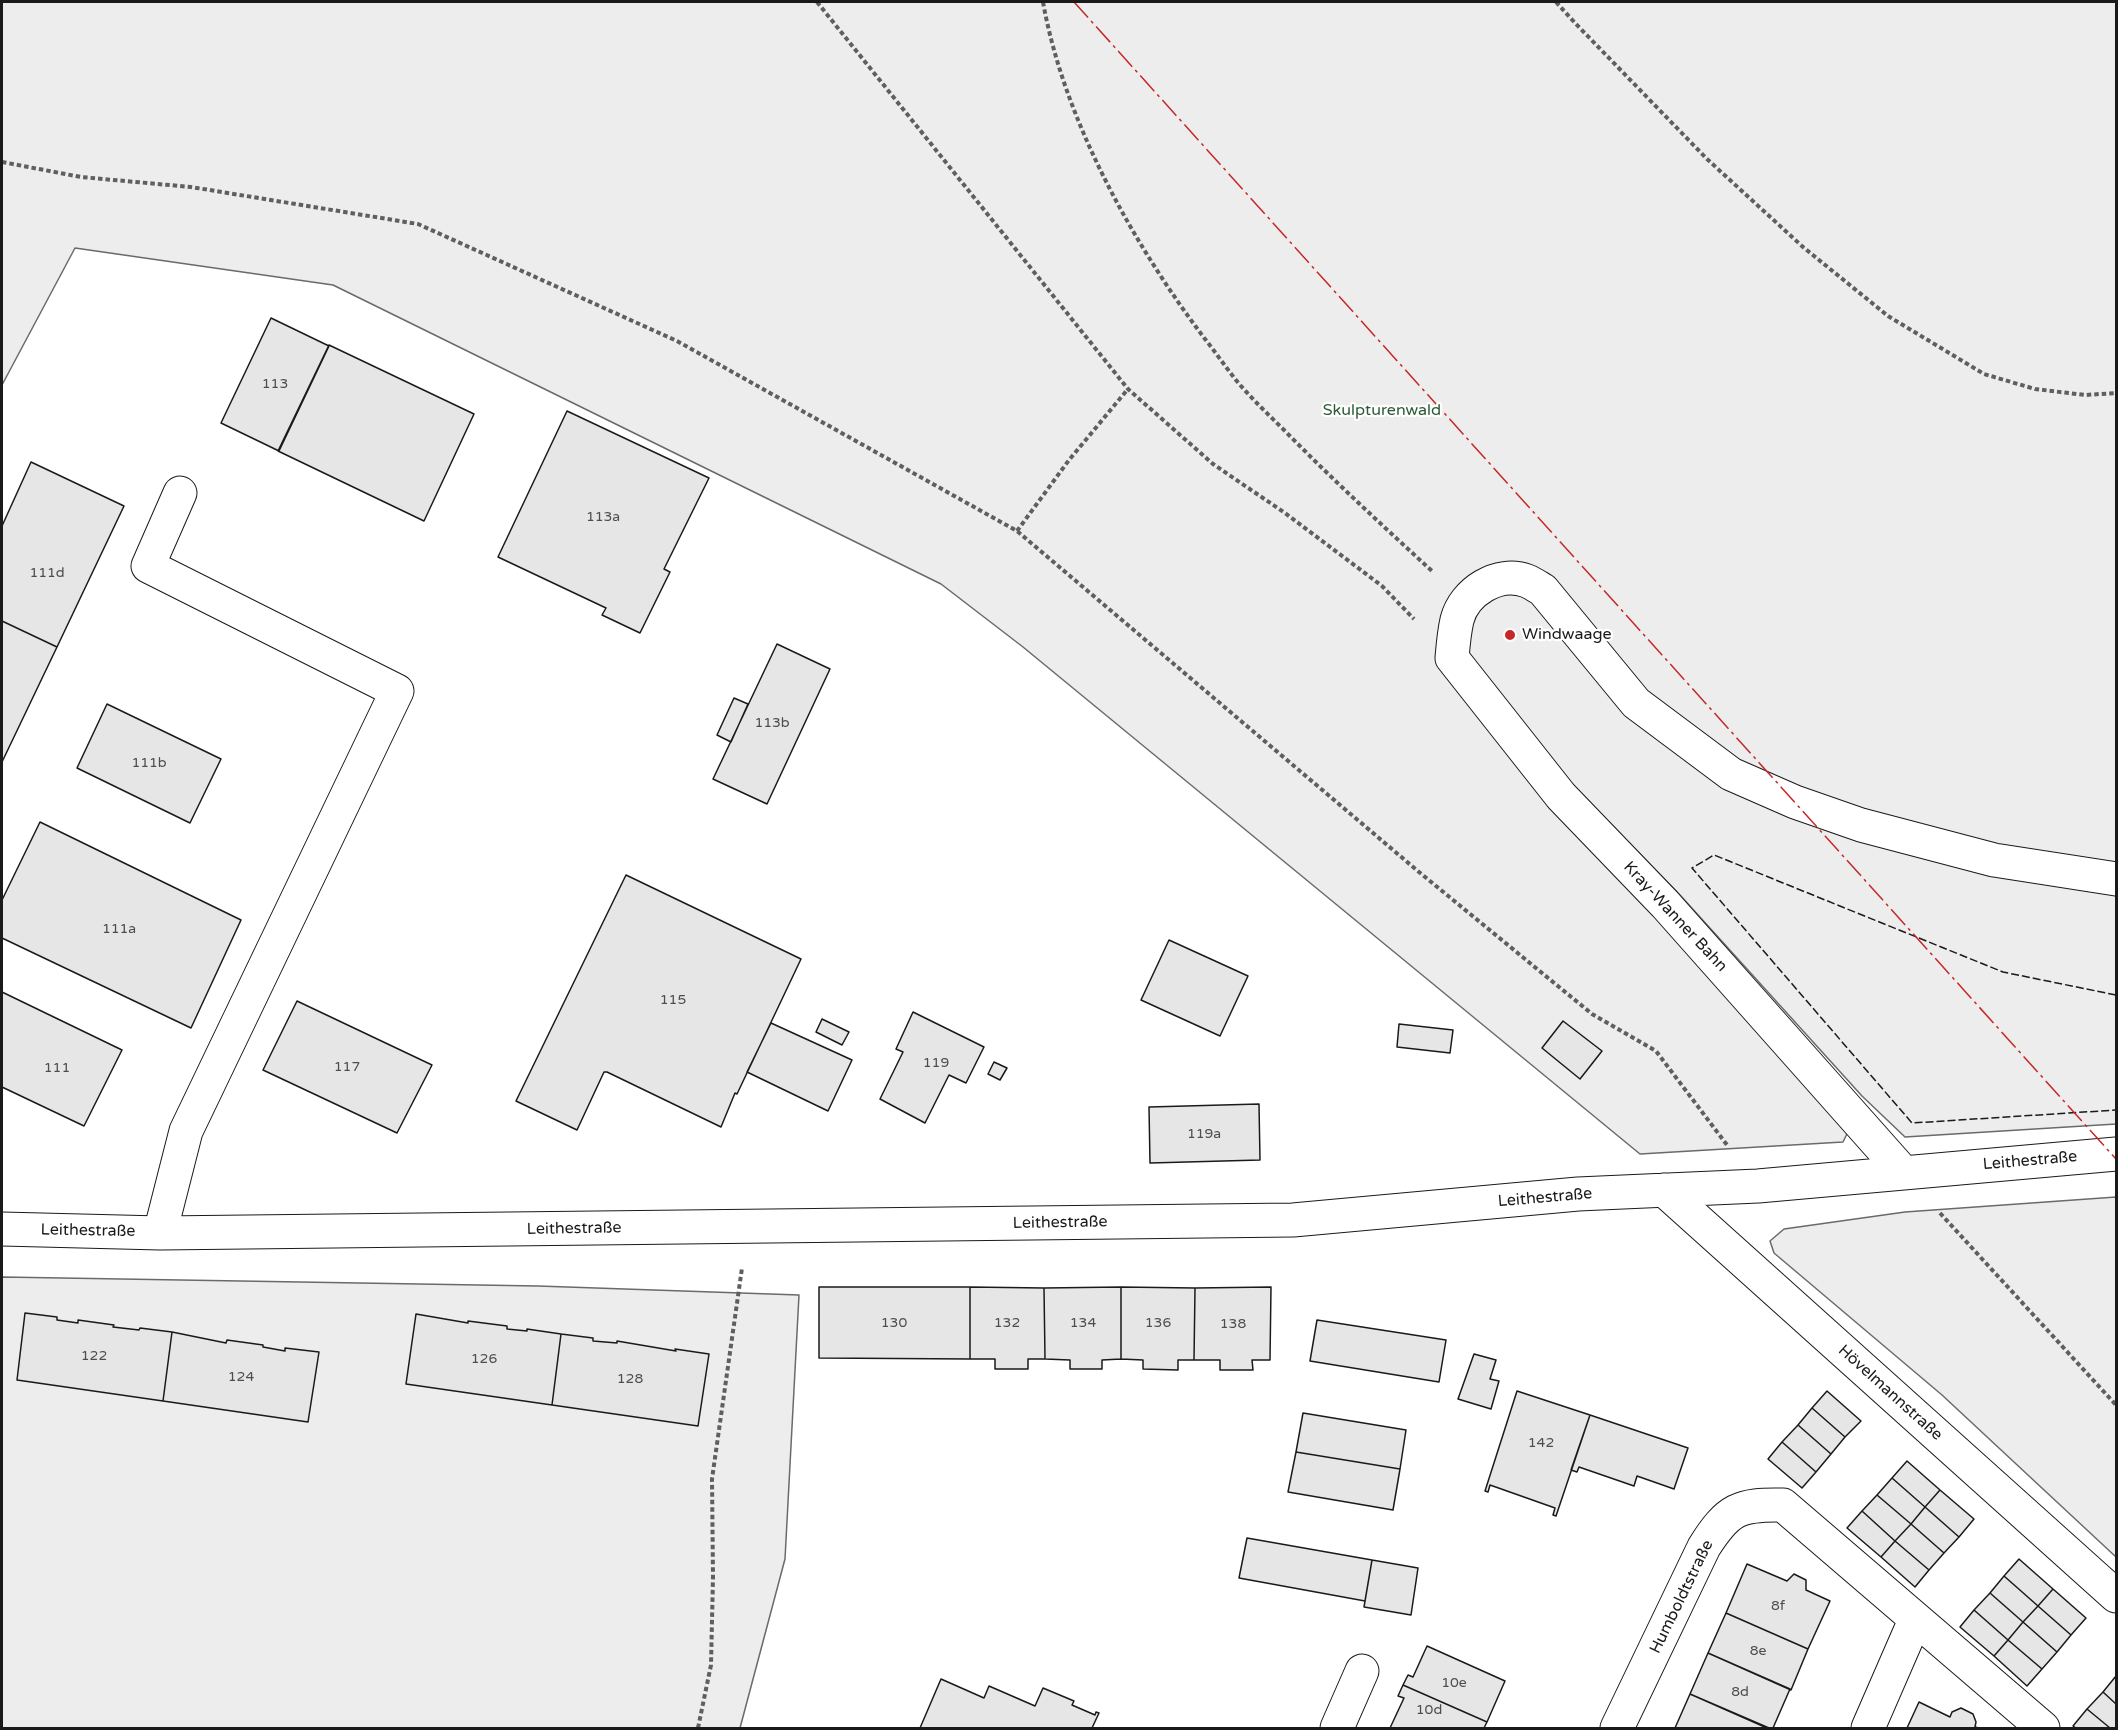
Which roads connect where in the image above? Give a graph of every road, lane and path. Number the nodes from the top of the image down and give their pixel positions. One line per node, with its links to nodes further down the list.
1 (817, 2): 5 (path)
2 (1043, 2): 9 (path)
3 (1556, 2): 6 (path)
4 (2, 162): 8 (path)
5 (1128, 389): 8 (path); 10 (path)
6 (2116, 393)
7 (180, 494): 18 (street)
8 (1017, 531): 14 (path)
9 (1466, 601): 10 (street); 11 (street)
10 (1452, 658): 13 (street, Kray-Wanner Bahn)
11 (2116, 879)
12 (2116, 1154): 13 (street, Leithestraße)
13 (1903, 1172): 14 (street, Leithestraße); 19 (path)
14 (1758, 1186): 15 (street, Leithestraße)
15 (1664, 1191): 16 (street, Leithestraße); 20 (street, Hövelmannstraße)
16 (748, 1227): 18 (street, Leithestraße); 23 (path)
17 (2, 1229): 18 (street, Leithestraße)
18 (160, 1233)
19 (2116, 1405)
20 (2116, 1596)
21 (1915, 1620): 25 (street, Humboldtstraße); 26 (street); 27 (street, Humboldtstraße)
22 (1362, 1671): 24 (street)
23 (698, 1728)
24 (1338, 1728)
25 (1617, 1728)
26 (1868, 1728)
27 (2043, 1728)

